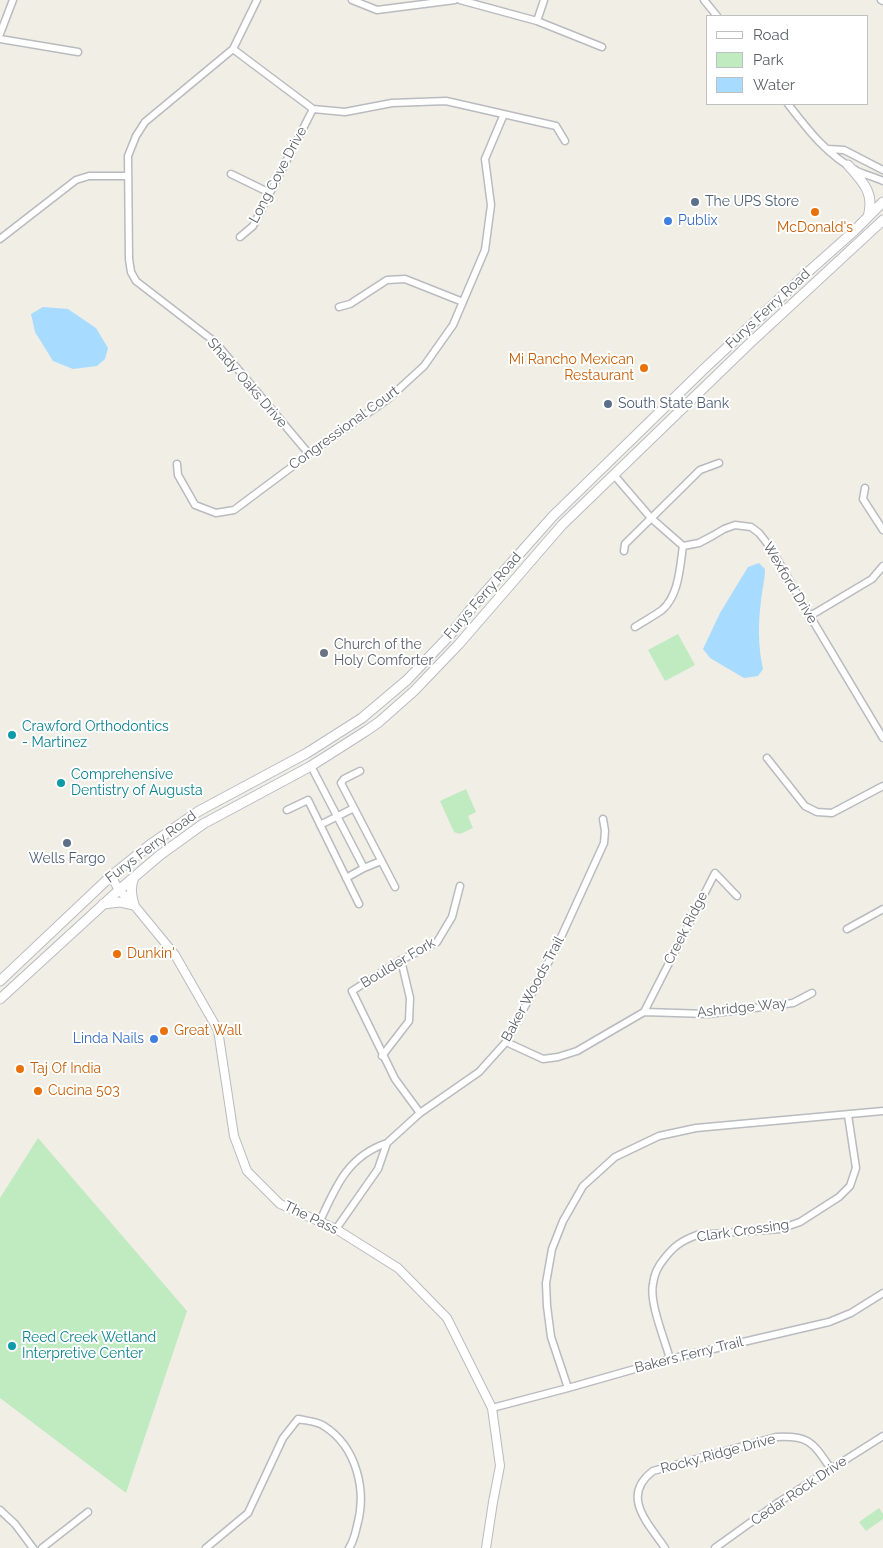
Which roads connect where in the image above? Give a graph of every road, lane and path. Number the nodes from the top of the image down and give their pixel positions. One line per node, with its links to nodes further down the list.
1 (13, 0): 10 (street)
2 (257, 0): 13 (street, Shady Oaks Drive)
3 (352, 0): 4 (street)
4 (455, 0)
5 (460, 0): 9 (street)
6 (544, 0): 9 (street)
7 (704, 0): 8 (street)
8 (716, 15)
9 (537, 21): 12 (street)
10 (0, 34)
11 (0, 39): 14 (street)
12 (602, 47)
13 (233, 49): 16 (street); 23 (street, Shady Oaks Drive)
14 (78, 52)
15 (789, 105): 19 (street)
16 (313, 109): 17 (street); 25 (street, Long Cove Drive)
17 (504, 114): 18 (street); 31 (street, Congressional Court)
18 (565, 141)
19 (826, 149): 20 (street); 21 (street)
20 (848, 165): 24 (street); 27 (main road)
21 (883, 170)
22 (231, 174): 25 (street)
23 (128, 176): 30 (street); 33 (street, Shady Oaks Drive)
24 (883, 180)
25 (270, 193): 29 (street, Long Cove Drive)
26 (883, 202): 27 (main road, Furys Ferry Road)
27 (868, 217): 57 (main road, Furys Ferry Road)
28 (883, 220): 36 (main road, Furys Ferry Road)
29 (240, 237)
30 (0, 239)
31 (463, 302): 32 (street); 33 (street, Congressional Court)
32 (339, 307)
33 (309, 454): 35 (street, Congressional Court)
34 (719, 463): 38 (street)
35 (176, 464)
36 (614, 475): 38 (street); 47 (main road, Furys Ferry Road)
37 (865, 488): 39 (street)
38 (651, 518): 40 (street); 41 (street)
39 (883, 530)
40 (683, 546): 43 (street, Wexford Drive); 44 (street)
41 (624, 551)
42 (883, 566): 43 (street)
43 (810, 616): 45 (street, Wexford Drive)
44 (635, 627)
45 (883, 738)
46 (767, 758): 49 (street)
47 (311, 766): 52 (street); 58 (main road, Furys Ferry Road)
48 (360, 771): 50 (street)
49 (883, 786)
50 (354, 808): 52 (street); 55 (street)
51 (287, 810): 54 (street)
52 (337, 816): 54 (street); 56 (street)
53 (603, 819): 74 (street, Baker Woods Trail)
54 (320, 825): 59 (street)
55 (382, 861): 56 (street); 61 (street)
56 (364, 868): 59 (street)
57 (111, 876): 62 (street, The Pass); 70 (main road, Furys Ferry Road)
58 (134, 877): 62 (main road, Furys Ferry Road); 66 (main road)
59 (346, 878): 65 (street)
60 (460, 886): 69 (street, Boulder Fork)
61 (395, 887)
62 (119, 890): 64 (main road, Furys Ferry Road); 66 (street, The Pass)
63 (737, 896): 73 (street, Creek Ridge)
64 (103, 904): 66 (main road); 72 (main road, Furys Ferry Road)
65 (359, 904)
66 (134, 905): 80 (street, The Pass)
67 (883, 909): 68 (street)
68 (847, 928)
69 (401, 960): 75 (street); 75 (street, Boulder Fork)
70 (0, 981)
71 (812, 993): 73 (street, Ashridge Way)
72 (0, 999)
73 (644, 1012): 74 (street)
74 (506, 1042): 77 (street, Baker Woods Trail)
75 (382, 1056): 77 (street, Boulder Fork)
76 (883, 1111): 78 (street)
77 (420, 1113): 79 (street, Baker Woods Trail)
78 (848, 1115): 83 (street, Clark Crossing); 84 (street)
79 (387, 1143): 80 (street, Baker Woods Trail); 81 (street, Baker Woods Trail)
80 (320, 1221): 81 (street, The Pass)
81 (336, 1229): 85 (street, The Pass)
82 (883, 1293): 83 (street, Bakers Ferry Trail)
83 (670, 1359): 84 (street, Bakers Ferry Trail)
84 (568, 1388): 85 (street, Bakers Ferry Trail)
85 (492, 1408): 94 (street, The Pass)
86 (883, 1436): 87 (street, Cedar Rock Drive)
87 (831, 1469): 95 (street, Rocky Ridge Drive); 96 (street, Cedar Rock Drive)
88 (0, 1510): 90 (street)
89 (88, 1512): 91 (street)
90 (33, 1548)
91 (42, 1548)
92 (206, 1548): 93 (street)
93 (349, 1548)
94 (486, 1548)
95 (665, 1548)
96 (715, 1548)

